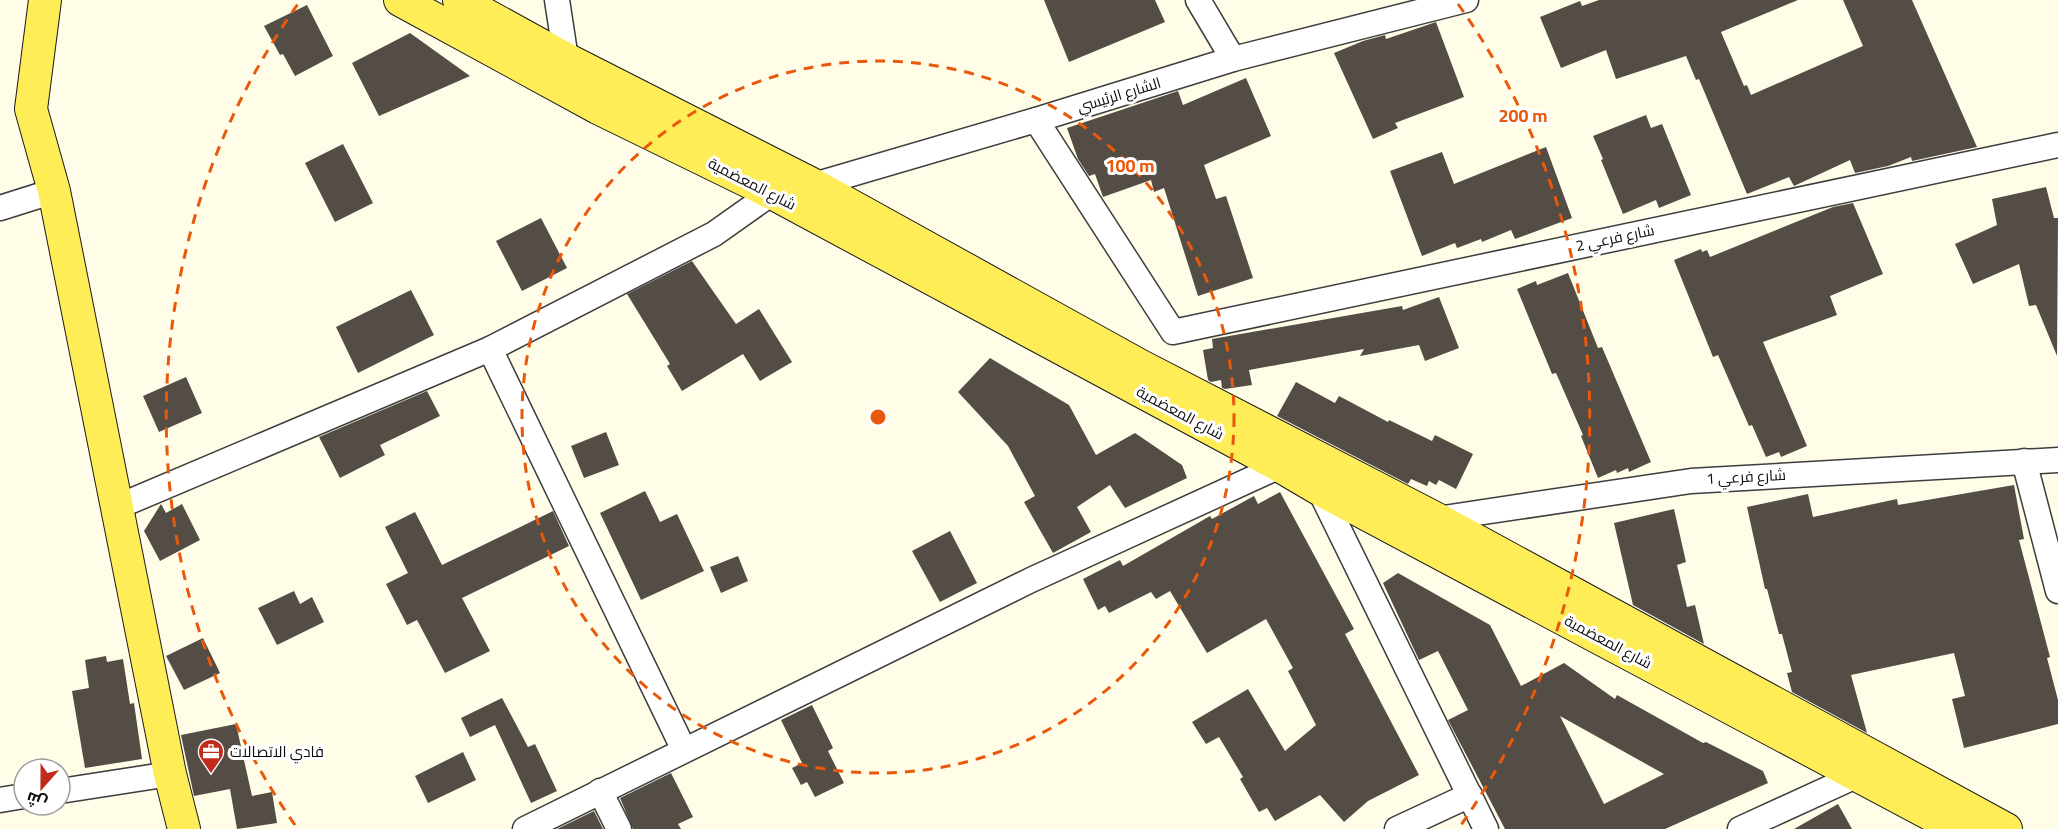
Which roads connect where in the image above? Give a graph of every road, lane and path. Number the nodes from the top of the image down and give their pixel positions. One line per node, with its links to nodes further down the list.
1 (45, 0): 13 (main road)
2 (400, 0): 9 (main road, شارع المعضمية)
3 (459, 0): 7 (main road, شارع المعضمية)
4 (558, 0): 7 (street)
5 (1198, 0): 8 (street)
6 (1466, 0): 8 (street, الشارع الرئيسي)
7 (566, 59): 9 (main road, شارع المعضمية)
8 (1233, 59): 10 (street, الشارع الرئيسي)
9 (605, 94): 12 (main road, شارع المعضمية); 14 (main road, شارع المعضمية)
10 (1036, 120): 11 (street, شارع فرعي 2); 12 (street, الشارع الرئيسي)
11 (2058, 145)
12 (814, 185): 14 (street, الشارع الرئيسي); 22 (main road, شارع المعضمية)
13 (54, 191): 15 (street); 21 (main road)
14 (772, 193): 16 (street); 19 (main road, شارع المعضمية)
15 (0, 208)
16 (490, 350): 21 (street); 24 (street)
17 (2058, 460): 18 (street, شارع فرعي 1)
18 (2024, 461): 22 (street, شارع فرعي 1); 23 (street)
19 (1280, 466): 20 (main road, شارع المعضمية); 24 (street)
20 (1319, 489): 26 (main road, شارع المعضمية); 29 (street)
21 (117, 507): 25 (main road)
22 (1437, 519): 37 (main road, شارع المعضمية)
23 (2058, 591)
24 (684, 750): 28 (street)
25 (170, 774): 27 (street); 30 (main road)
26 (1858, 775): 35 (street); 36 (main road, شارع المعضمية)
27 (72, 789)
28 (600, 791): 31 (street); 32 (street)
29 (1470, 795): 33 (street); 34 (street)
30 (184, 829)
31 (525, 829)
32 (619, 829)
33 (1397, 829)
34 (1486, 829)
35 (1740, 829)
36 (1958, 829)
37 (2006, 829)

